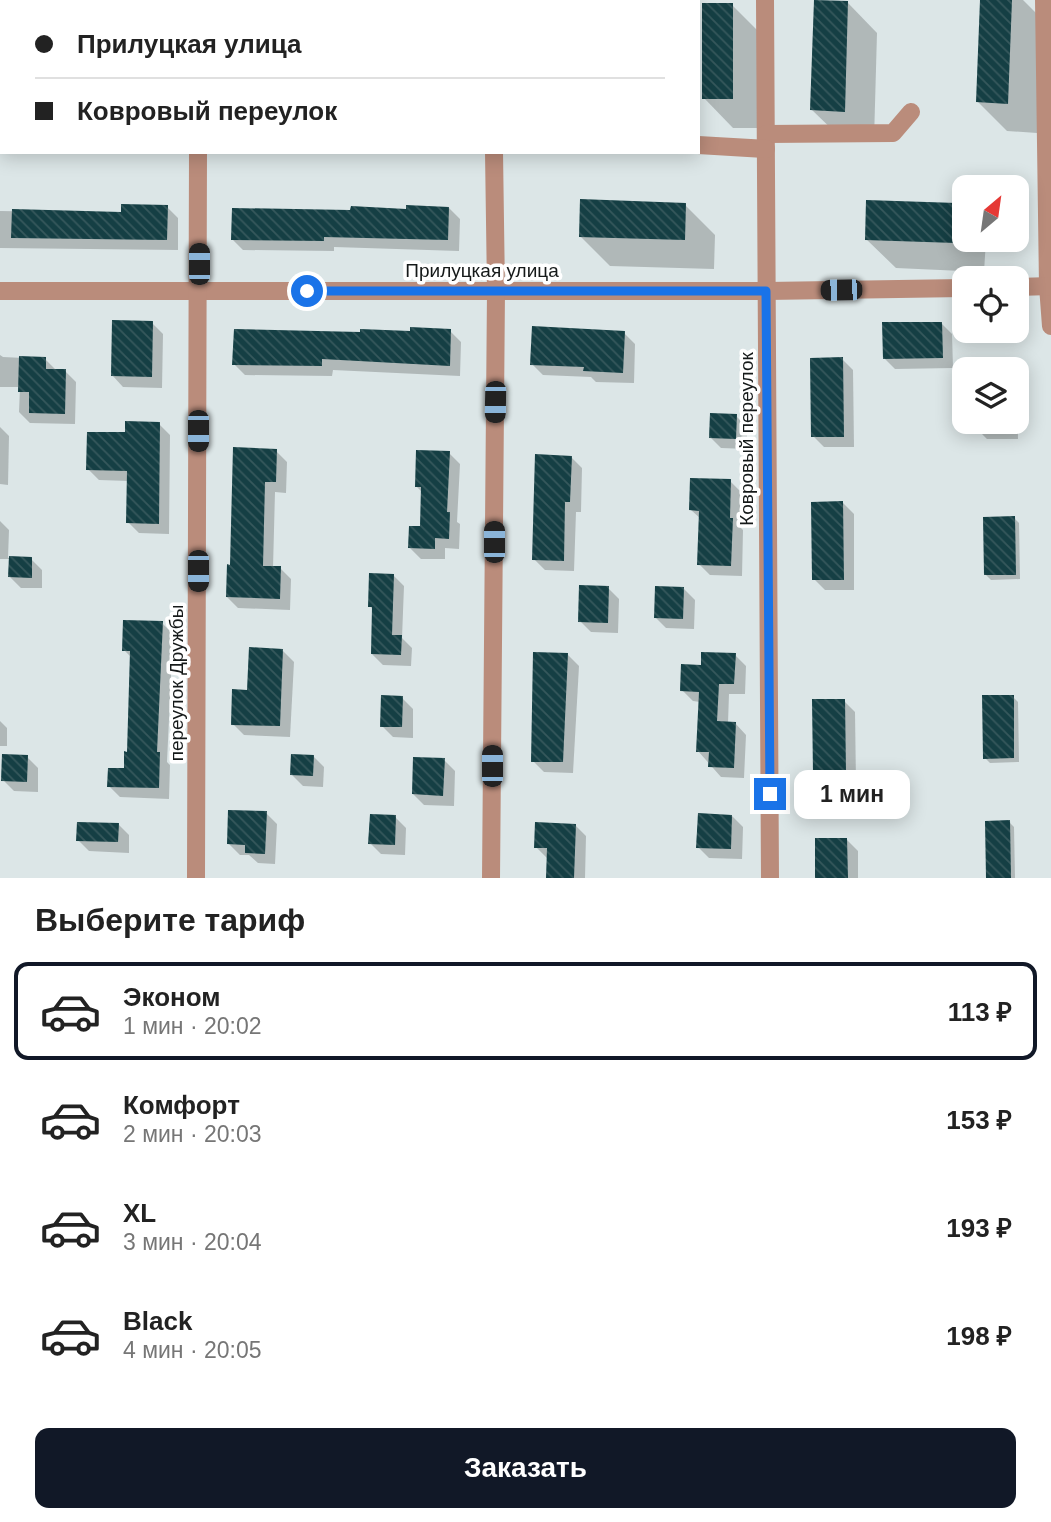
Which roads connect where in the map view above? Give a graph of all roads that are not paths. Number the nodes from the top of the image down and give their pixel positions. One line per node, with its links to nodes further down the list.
1 (765, 0): 4 (street, Ковровый переулок)
2 (1044, 0): 8 (street)
3 (911, 111): 4 (street)
4 (766, 142): 5 (street); 14 (street, Ковровый переулок)
5 (700, 145)
6 (198, 154): 15 (street, переулок Дружбы)
7 (494, 154): 12 (street)
8 (1049, 187): 9 (street)
9 (1049, 286): 10 (street); 16 (street)
10 (1029, 287)
11 (952, 288): 14 (street, Прилуцкая улица)
12 (496, 290): 14 (street, Прилуцкая улица); 15 (street, Прилуцкая улица); 18 (street)
13 (0, 291): 15 (street, Прилуцкая улица)
14 (766, 291): 19 (street, Ковровый переулок)
15 (199, 292): 17 (street, переулок Дружбы)
16 (1051, 326)
17 (196, 878)
18 (491, 878)
19 (770, 878)

